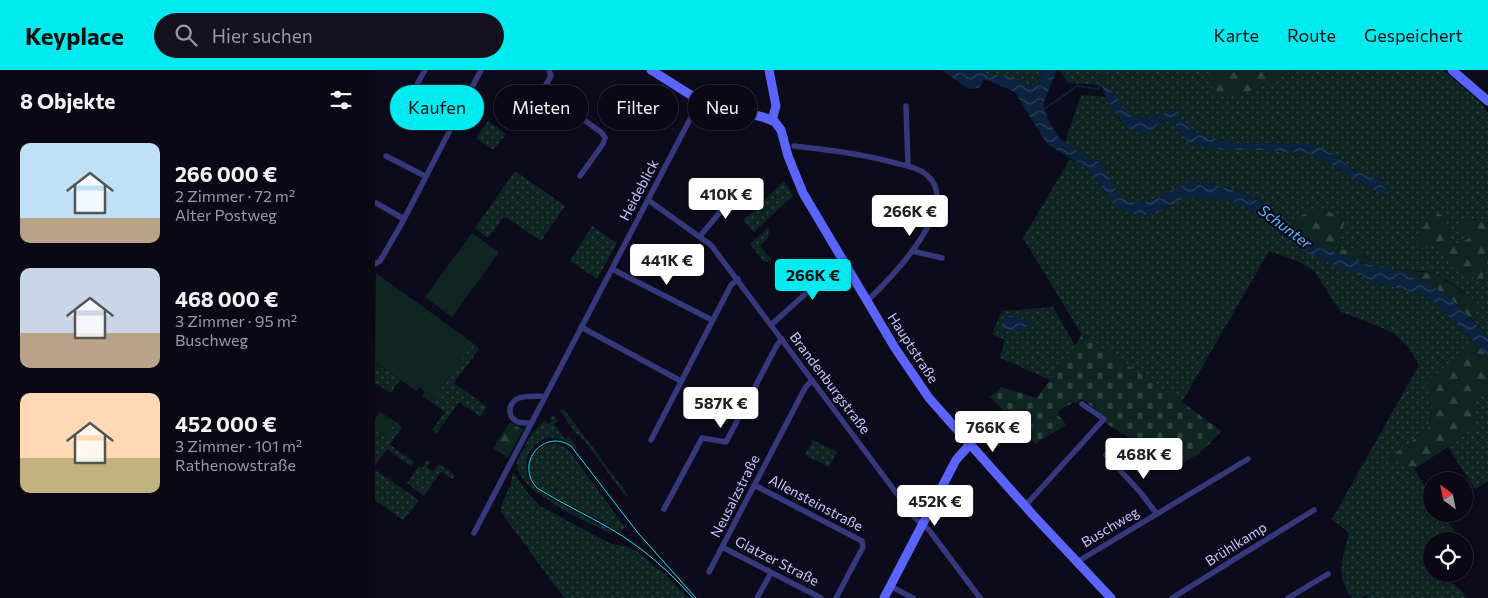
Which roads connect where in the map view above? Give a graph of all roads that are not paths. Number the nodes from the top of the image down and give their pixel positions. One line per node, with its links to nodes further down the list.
1 (425, 70): 7 (street)
2 (481, 70): 8 (street)
3 (549, 70): 20 (street)
4 (651, 70): 9 (main road)
5 (769, 70): 13 (main road)
6 (1452, 70): 10 (main road)
7 (417, 85)
8 (473, 85)
9 (688, 95)
10 (1488, 101)
11 (906, 106): 18 (street)
12 (757, 117): 13 (main road)
13 (772, 120): 29 (main road, Hauptstraße)
14 (688, 123): 22 (street, Heideblick)
15 (449, 130): 19 (street)
16 (793, 146): 18 (street)
17 (386, 156): 19 (street)
18 (908, 166): 26 (street)
19 (425, 176): 24 (street)
20 (580, 176)
21 (737, 192): 25 (street)
22 (648, 200): 25 (street, Brandenburgstraße); 30 (street, Heideblick)
23 (376, 203): 24 (street)
24 (404, 219): 28 (street)
25 (700, 236): 31 (street, Brandenburgstraße)
26 (912, 251): 27 (street); 32 (street)
27 (942, 258)
28 (375, 264)
29 (847, 268): 32 (main road, Hauptstraße); 34 (street)
30 (612, 269): 33 (street); 35 (street, Heideblick)
31 (738, 280): 33 (street); 34 (street, Brandenburgstraße)
32 (867, 301): 43 (main road, Hauptstraße)
33 (712, 320): 38 (street)
34 (771, 325): 36 (street, Brandenburgstraße)
35 (581, 327): 38 (street); 39 (street, Heideblick)
36 (782, 340): 37 (street, Brandenburgstraße); 48 (street)
37 (813, 380): 46 (street, Neusalzstraße); 51 (street, Brandenburgstraße)
38 (681, 381): 42 (street)
39 (545, 396): 41 (street, Heideblick); 41 (street)
40 (1082, 404): 47 (street)
41 (531, 423): 52 (street, Heideblick)
42 (651, 440)
43 (970, 444): 47 (main road, Hauptstraße); 51 (main road)
44 (1112, 449): 50 (street, Buschweg)
45 (1248, 459): 50 (street, Buschweg)
46 (754, 485): 53 (street, Neusalzstraße); 61 (street, Allensteinstraße)
47 (1025, 506): 54 (main road, Hauptstraße)
48 (664, 509)
49 (1314, 510): 66 (street, Brühlkamp)
50 (1156, 514): 54 (street, Buschweg)
51 (923, 525): 58 (main road); 64 (street, Brandenburgstraße)
52 (474, 533)
53 (722, 547): 55 (street, Neusalzstraße); 56 (street, Glatzer Straße)
54 (1077, 562): 65 (main road, Hauptstraße)
55 (709, 572)
56 (771, 573): 59 (street); 60 (street, Glatzer Straße)
57 (1328, 574): 67 (street)
58 (890, 586): 62 (main road); 63 (street)
59 (757, 598)
60 (821, 598)
61 (836, 598)
62 (884, 598)
63 (913, 598)
64 (980, 598)
65 (1111, 598)
66 (1172, 598)
67 (1288, 598)

